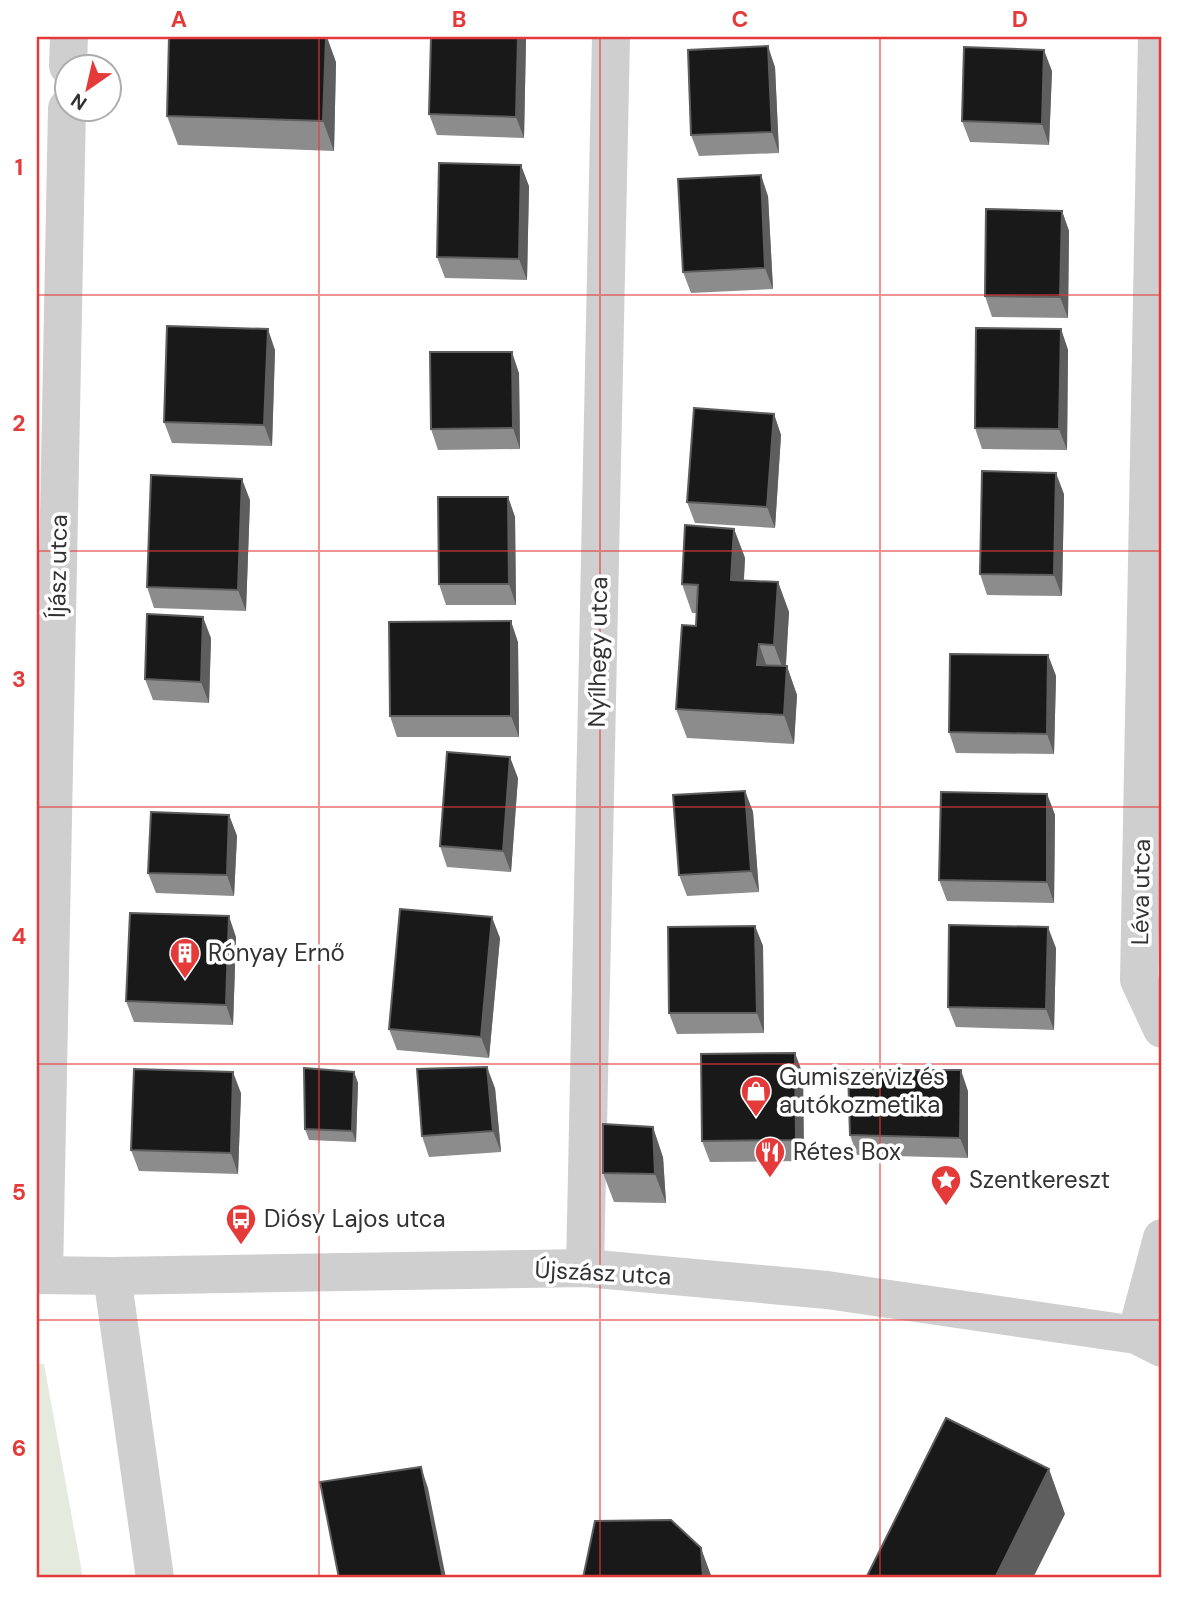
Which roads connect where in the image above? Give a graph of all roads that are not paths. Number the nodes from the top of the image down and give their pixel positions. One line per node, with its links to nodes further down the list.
1 (611, 37): 6 (street, Nyílhegy utca)
2 (1157, 37): 4 (street, Léva utca)
3 (67, 122): 7 (street, Íjász utca)
4 (1162, 1029)
5 (1162, 1238): 9 (street)
6 (585, 1268): 8 (street, Újszász utca); 9 (street, Újszász utca)
7 (41, 1275): 8 (street, Újszász utca)
8 (112, 1276): 10 (street)
9 (1149, 1342)
10 (155, 1578)

